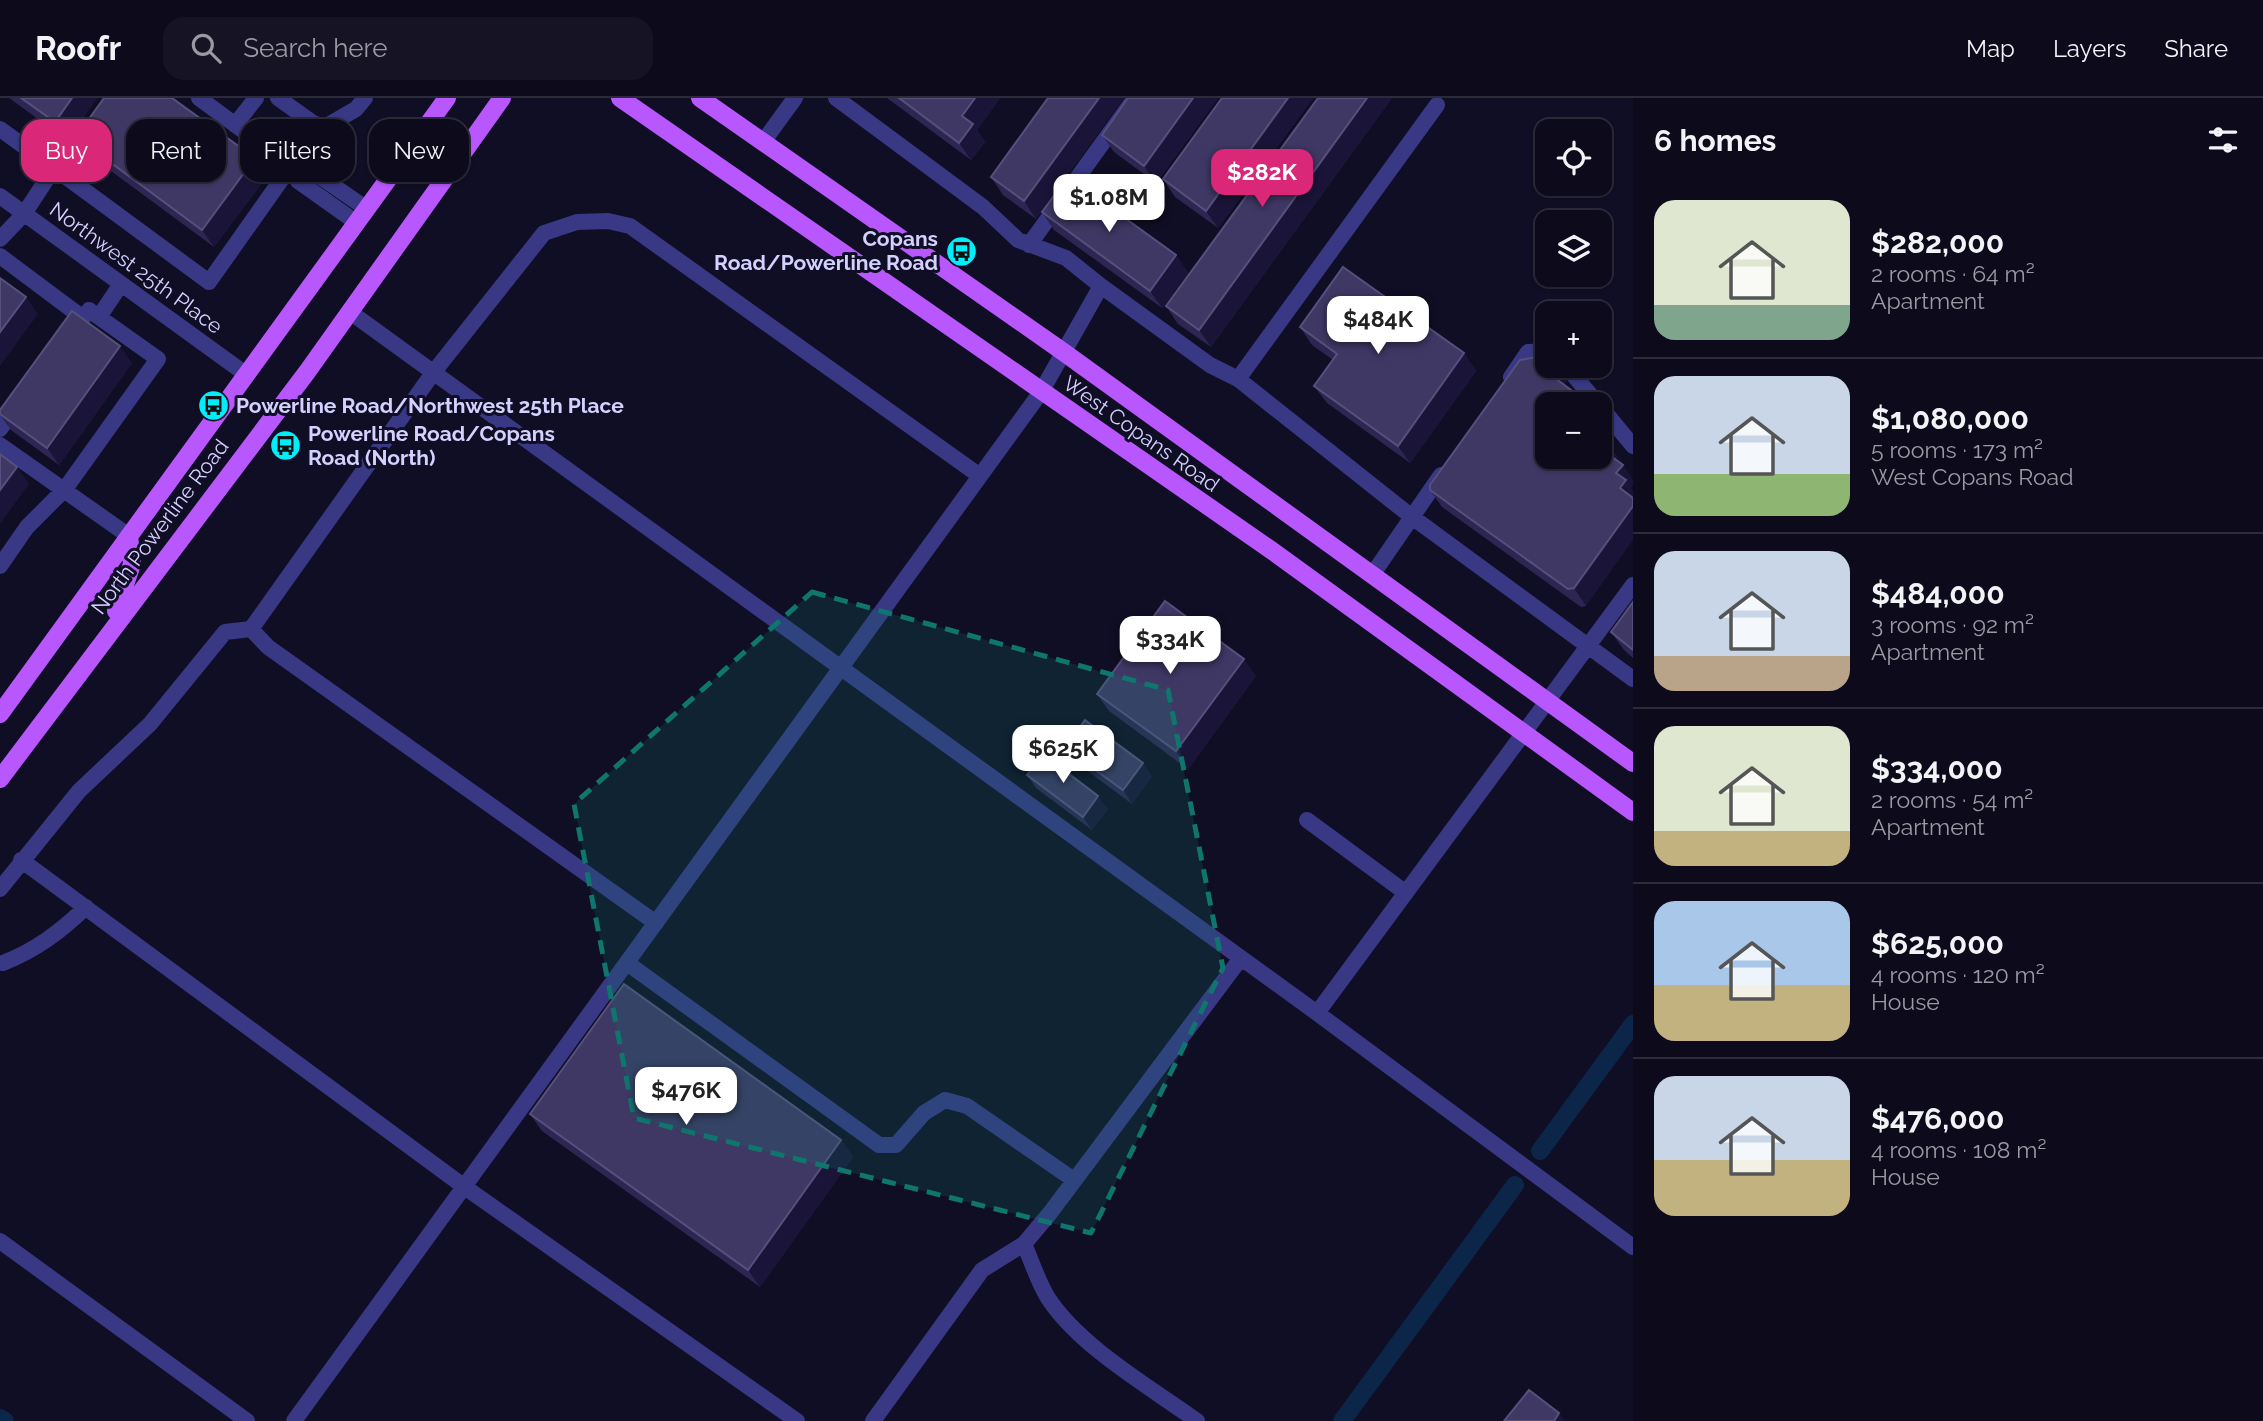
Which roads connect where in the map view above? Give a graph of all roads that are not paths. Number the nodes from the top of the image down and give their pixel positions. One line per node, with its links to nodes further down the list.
1 (199, 98): 13 (street)
2 (256, 98): 13 (street)
3 (366, 98): 11 (street)
4 (447, 98): 24 (main road, North Powerline Road)
5 (502, 98): 30 (main road, North Powerline Road)
6 (620, 98): 39 (main road, West Copans Road)
7 (700, 98): 16 (main road, West Copans Road)
8 (795, 98): 16 (street)
9 (836, 98): 26 (street)
10 (1135, 98): 26 (street)
11 (290, 101)
12 (1437, 104): 38 (street)
13 (235, 125): 14 (street)
14 (240, 129)
15 (0, 130): 17 (street)
16 (763, 142): 32 (main road, West Copans Road)
17 (21, 145)
18 (45, 182): 23 (street)
19 (73, 182): 20 (street)
20 (280, 182)
21 (322, 182): 24 (street)
22 (0, 197): 23 (street, Northwest 25th Place)
23 (24, 214): 25 (street); 28 (street, Northwest 25th Place)
24 (362, 216): 36 (main road, North Powerline Road)
25 (0, 239)
26 (1029, 246): 29 (street)
27 (0, 256): 31 (street)
28 (121, 284): 31 (street); 36 (street, Northwest 25th Place)
29 (1101, 286): 32 (street); 38 (street)
30 (350, 312): 35 (street); 56 (main road, North Powerline Road)
31 (91, 318): 33 (street); 49 (street)
32 (1062, 351): 39 (street); 53 (main road, West Copans Road)
33 (58, 352)
34 (1535, 352): 42 (street)
35 (433, 373): 48 (street); 55 (street); 58 (street)
36 (247, 375): 51 (main road, North Powerline Road)
37 (1576, 378): 40 (street)
38 (1238, 379): 50 (street)
39 (1041, 392): 48 (street); 63 (main road, West Copans Road)
40 (1588, 392)
41 (25, 396): 44 (street)
42 (1497, 396)
43 (1612, 421): 46 (street)
44 (0, 429)
45 (0, 445): 49 (street)
46 (1633, 446)
47 (1451, 462): 50 (street)
48 (980, 476): 58 (street)
49 (65, 489): 51 (street); 52 (street)
50 (1412, 517): 53 (street); 57 (street)
51 (129, 536): 56 (main road); 60 (main road, North Powerline Road)
52 (0, 566)
53 (1372, 575): 61 (main road, West Copans Road)
54 (1633, 585): 57 (street)
55 (251, 629): 68 (street); 72 (street)
56 (107, 634): 65 (main road, North Powerline Road)
57 (1588, 646): 59 (street); 61 (street)
58 (841, 668): 72 (street); 73 (street)
59 (1633, 679)
60 (6, 693): 62 (main road, North Powerline Road)
61 (1547, 701): 63 (street); 64 (main road, West Copans Road)
62 (0, 714)
63 (1524, 732): 66 (main road, West Copans Road); 70 (street)
64 (1633, 763)
65 (0, 779)
66 (1633, 812)
67 (1307, 820): 70 (street)
68 (21, 860): 69 (street); 71 (street)
69 (0, 889)
70 (1406, 893): 76 (street)
71 (86, 907): 74 (street); 78 (street)
72 (656, 923): 75 (street)
73 (1241, 958): 76 (street); 77 (street)
74 (1, 962)
75 (627, 963): 77 (street); 78 (street)
76 (1317, 1013): 81 (street)
77 (1074, 1180): 80 (street)
78 (466, 1188): 83 (street); 84 (street)
79 (0, 1241): 82 (street)
80 (1024, 1244): 85 (street); 86 (street)
81 (1633, 1247)
82 (247, 1421)
83 (294, 1421)
84 (796, 1421)
85 (873, 1421)
86 (1197, 1421)

